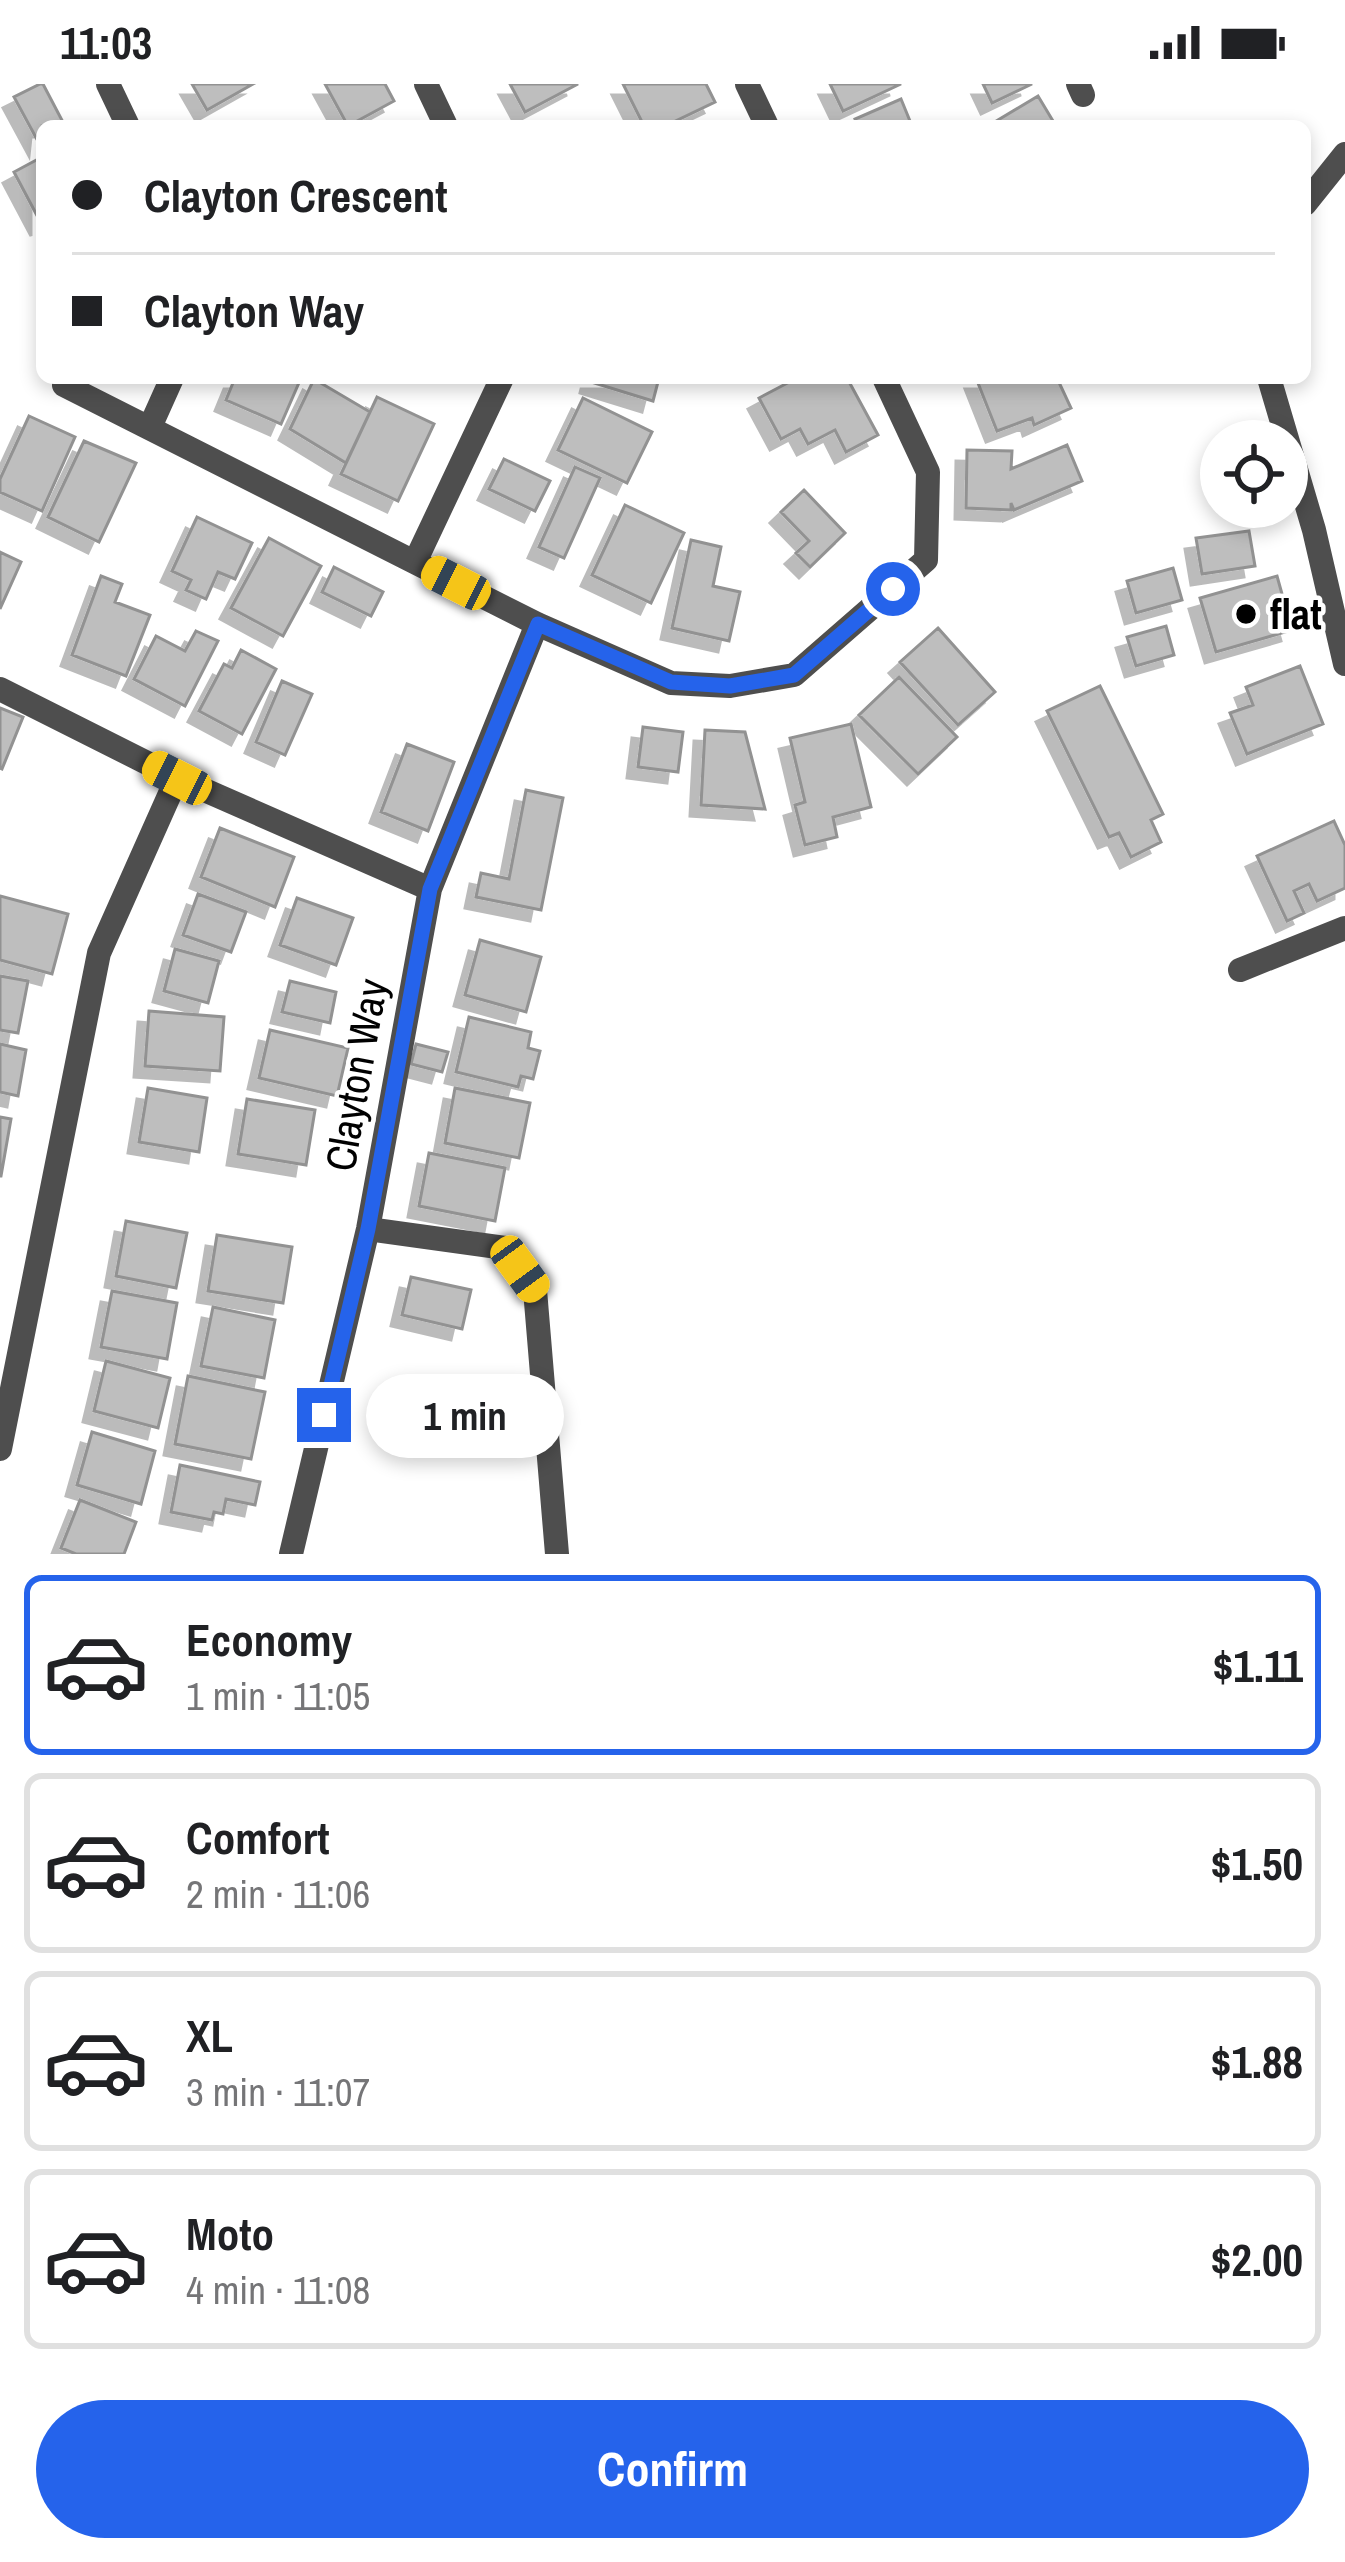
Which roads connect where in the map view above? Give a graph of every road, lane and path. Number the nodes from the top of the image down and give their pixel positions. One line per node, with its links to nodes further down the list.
1 (108, 84): 4 (street)
2 (426, 84): 5 (street)
3 (747, 84): 6 (street)
4 (125, 120)
5 (443, 120)
6 (764, 120)
7 (1345, 154): 8 (street)
8 (1311, 196)
9 (169, 384): 14 (street)
10 (499, 384): 15 (street)
11 (887, 384): 16 (street)
12 (1271, 384): 17 (street)
13 (64, 386): 14 (street)
14 (149, 427): 15 (street)
15 (415, 562): 16 (street)
16 (538, 624): 20 (street, Clayton Way)
17 (1345, 664)
18 (0, 689): 19 (street)
19 (177, 778): 20 (street); 24 (street)
20 (430, 889): 23 (street, Clayton Way)
21 (1345, 928): 22 (street)
22 (1240, 970)
23 (368, 1229): 25 (street, Clayton Way); 26 (street)
24 (0, 1449)
25 (291, 1554)
26 (556, 1554)

